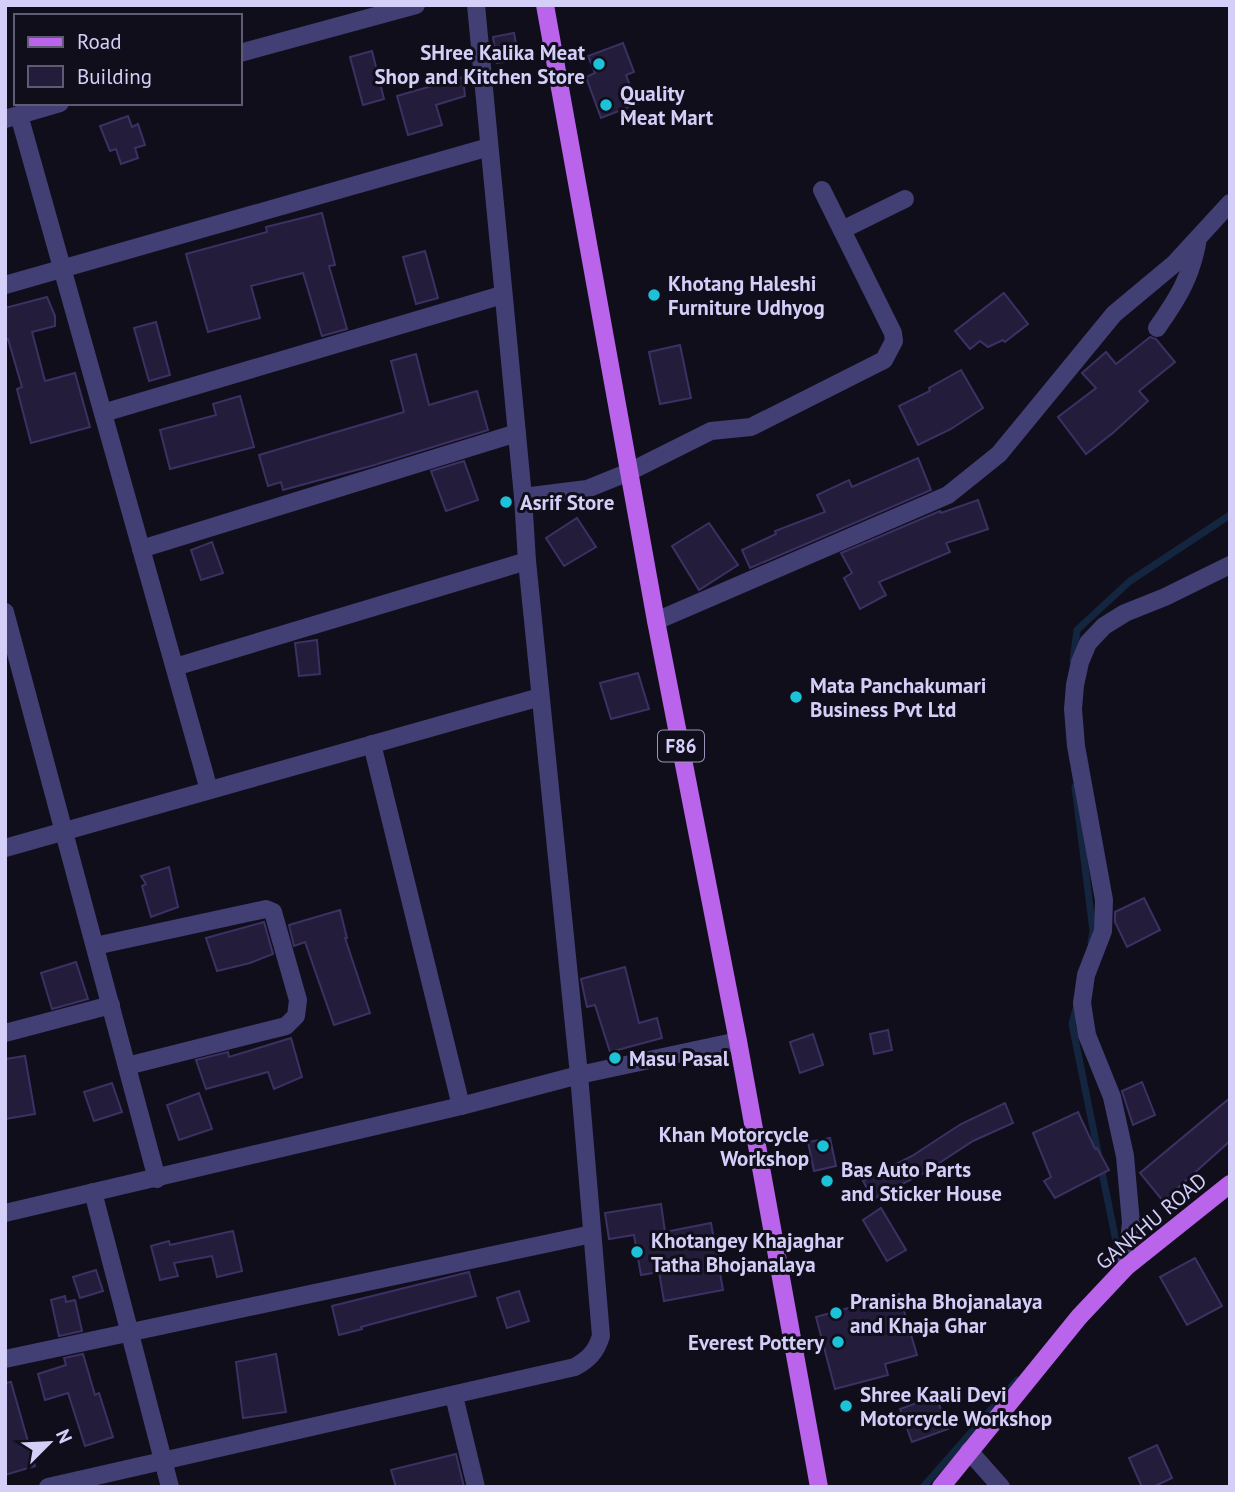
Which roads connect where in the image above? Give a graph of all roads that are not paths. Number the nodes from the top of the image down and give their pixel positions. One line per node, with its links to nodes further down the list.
1 (416, 5): 4 (street)
2 (476, 5): 7 (street)
3 (545, 5): 19 (main road, F86)
4 (242, 52)
5 (53, 105): 6 (street)
6 (12, 117): 13 (street)
7 (489, 147): 13 (street); 15 (street)
8 (822, 190): 11 (street)
9 (905, 199): 11 (street)
10 (1230, 203): 12 (street)
11 (842, 230): 19 (street)
12 (1198, 238): 16 (street); 25 (street)
13 (62, 270): 14 (street); 17 (street)
14 (5, 285)
15 (502, 295): 17 (street); 18 (street)
16 (1157, 328)
17 (103, 413): 21 (street)
18 (517, 433): 20 (street); 21 (street)
19 (629, 472): 20 (street); 25 (main road, F86)
20 (523, 497): 22 (street)
21 (141, 549): 26 (street)
22 (527, 561): 26 (street); 27 (street)
23 (1228, 572): 44 (street)
24 (5, 612): 30 (street)
25 (656, 621): 35 (main road, F86)
26 (174, 667): 29 (street)
27 (540, 697): 28 (street); 37 (street)
28 (372, 744): 29 (street); 38 (street)
29 (209, 790): 30 (street)
30 (64, 831): 31 (street); 32 (street)
31 (5, 848)
32 (95, 946): 33 (street); 36 (street)
33 (111, 1005): 34 (street); 36 (street)
34 (5, 1033)
35 (738, 1041): 37 (street); 53 (main road, F86)
36 (127, 1066): 39 (street)
37 (579, 1075): 38 (street); 43 (street)
38 (461, 1106): 39 (street)
39 (157, 1179): 41 (street)
40 (1230, 1184): 44 (main road, GANKHU ROAD)
41 (93, 1192): 42 (street); 45 (street)
42 (5, 1213)
43 (592, 1234): 45 (street); 47 (street)
44 (1126, 1267): 48 (main road, GANKHU ROAD)
45 (129, 1331): 46 (street); 49 (street)
46 (5, 1359)
47 (454, 1396): 49 (street); 52 (street)
48 (969, 1451): 54 (main road, GANKHU ROAD); 55 (street)
49 (163, 1459): 50 (street); 51 (street)
50 (48, 1487)
51 (170, 1487)
52 (476, 1487)
53 (819, 1487)
54 (941, 1487)
55 (1001, 1487)

